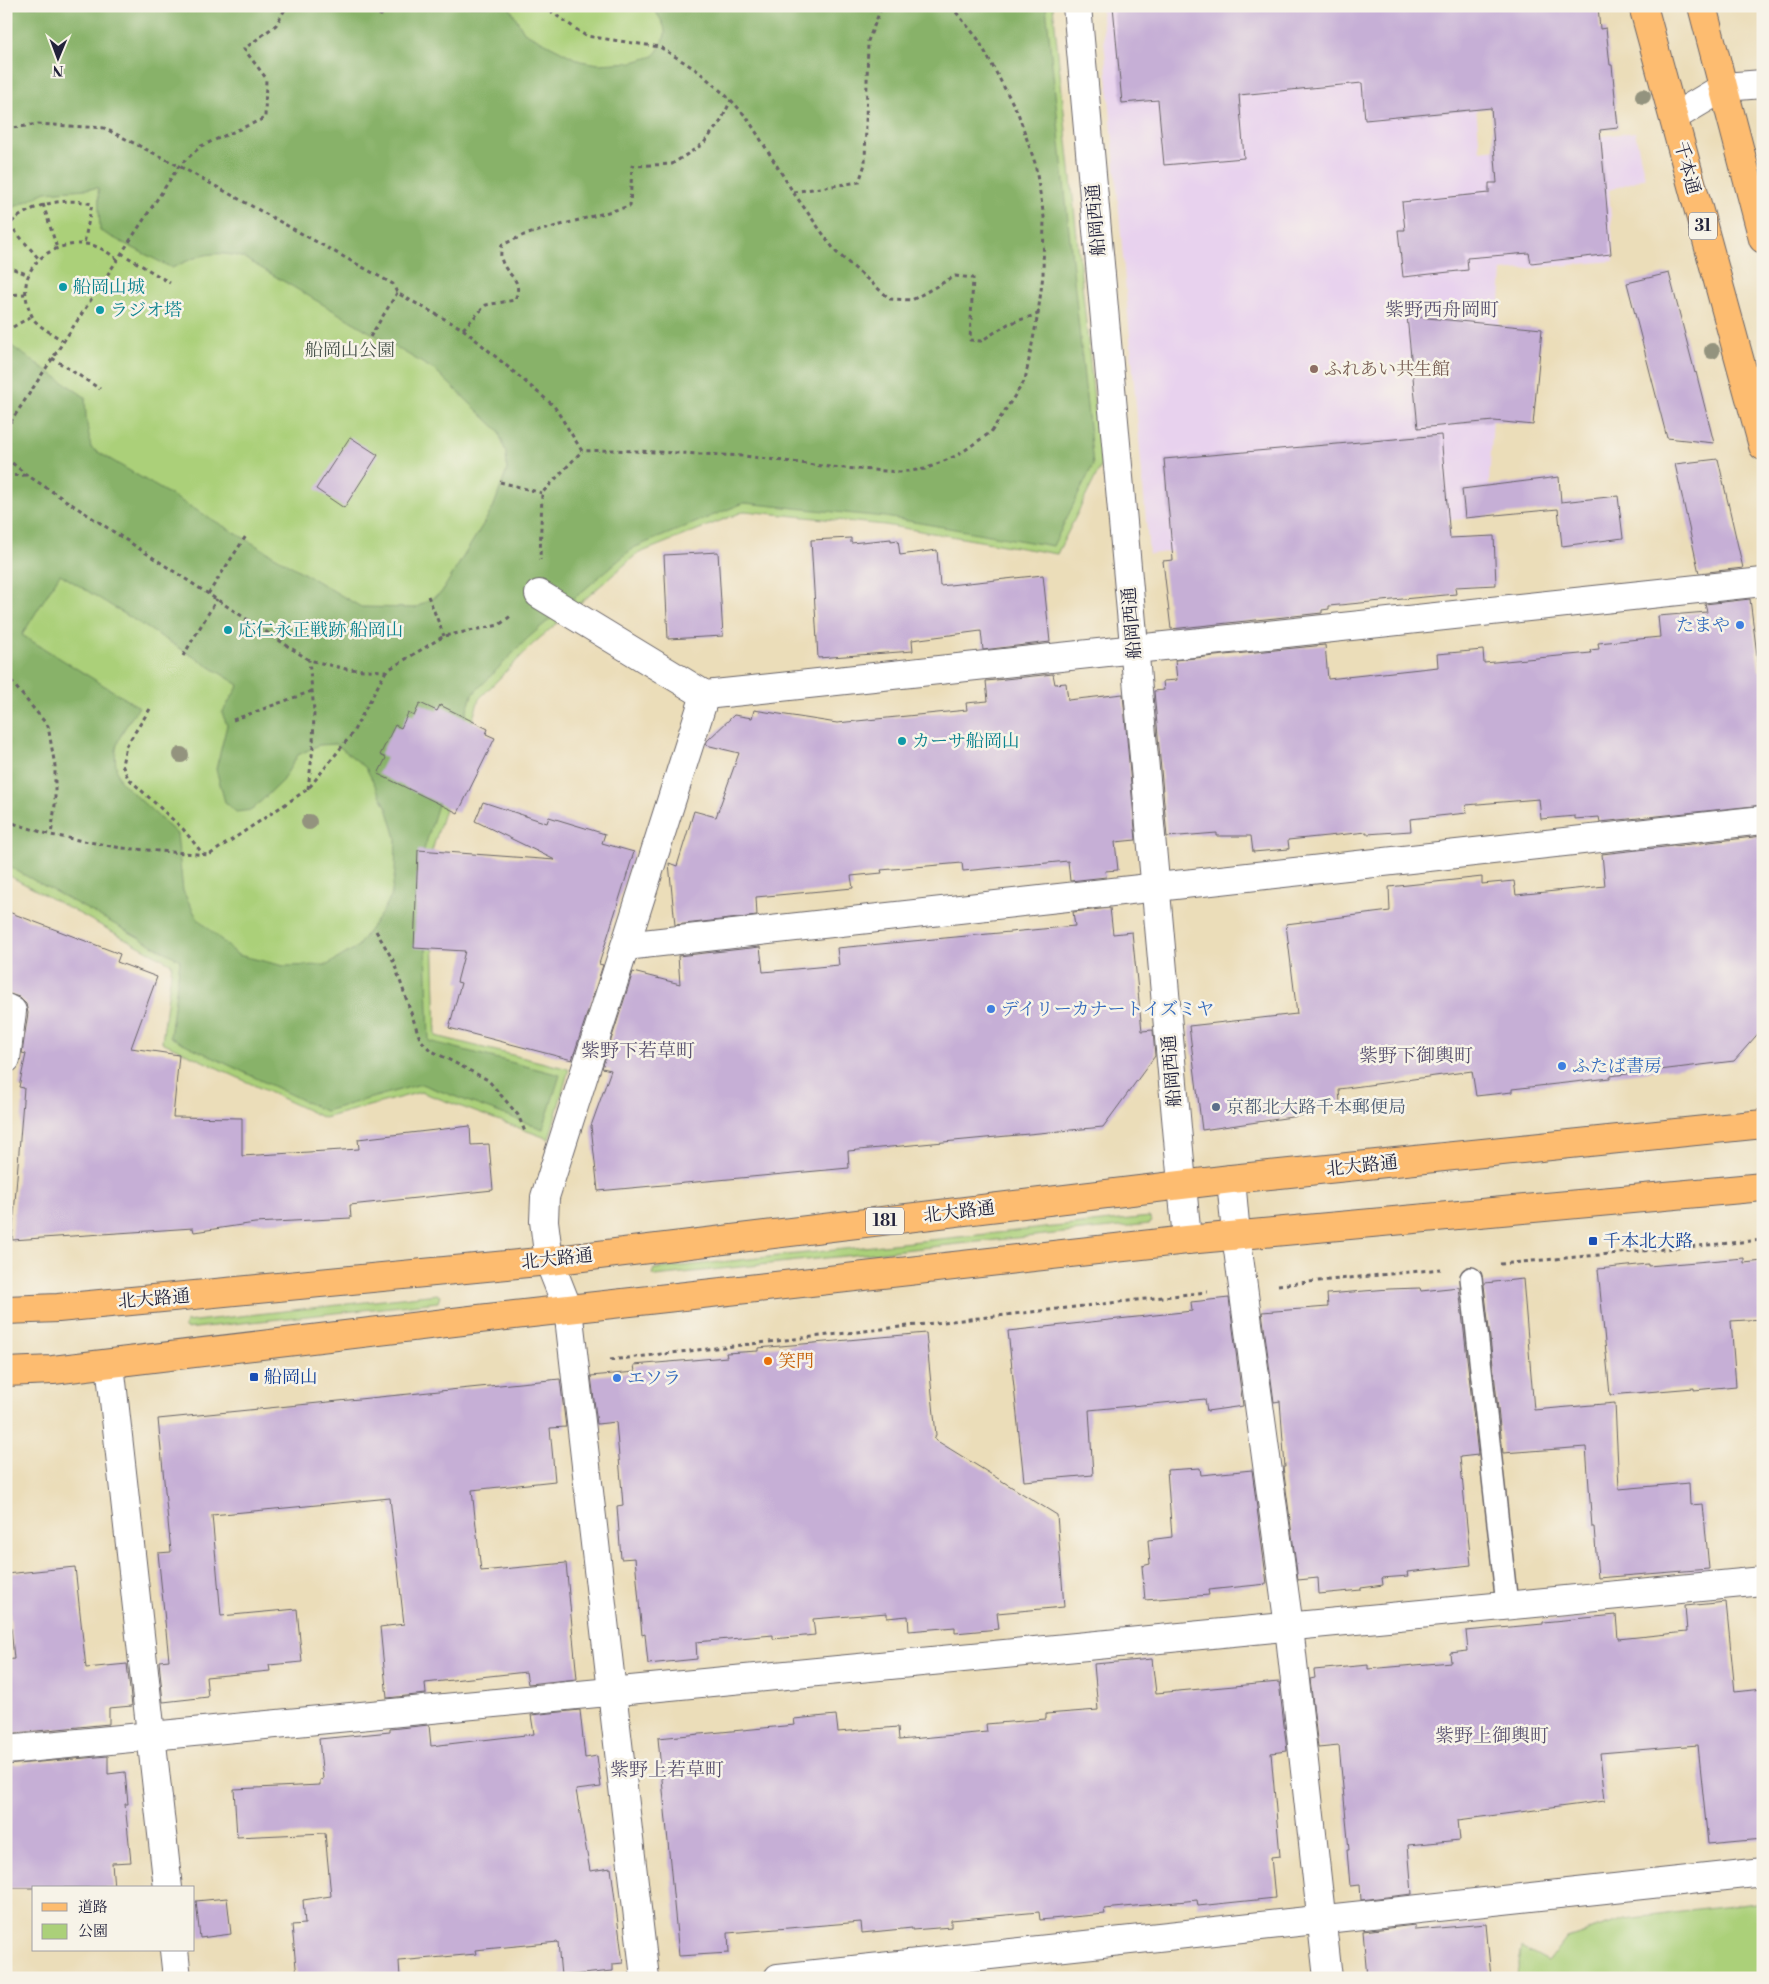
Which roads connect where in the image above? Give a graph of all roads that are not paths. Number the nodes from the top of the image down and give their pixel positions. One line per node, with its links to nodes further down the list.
1 (1077, 6): 11 (street, 船岡西通)
2 (1643, 6): 6 (main road, 千本通 / 31)
3 (1702, 6): 5 (main road)
4 (1763, 84): 5 (street)
5 (1724, 87): 6 (street); 7 (main road)
6 (1674, 117): 8 (main road, 千本通 / 31)
7 (1763, 239)
8 (1763, 446)
9 (1763, 582): 11 (street)
10 (539, 594): 12 (street)
11 (1134, 649): 12 (street); 14 (street, 船岡西通)
12 (705, 695): 15 (street)
13 (1763, 820): 14 (street)
14 (1155, 887): 15 (street); 20 (street, 船岡西通)
15 (625, 946): 24 (street)
16 (6, 1008): 17 (street)
17 (6, 1059)
18 (1763, 1124): 19 (main road, 北大路通 / 181)
19 (1231, 1179): 20 (main road, 北大路通 / 181); 22 (street)
20 (1182, 1185): 23 (street, 船岡西通); 24 (main road, 北大路通 / 181)
21 (1763, 1188): 22 (main road)
22 (1236, 1235): 23 (main road); 32 (street)
23 (1187, 1240): 26 (main road)
24 (549, 1261): 26 (street); 27 (main road, 北大路通 / 181)
25 (1471, 1278): 31 (lane)
26 (568, 1309): 28 (main road); 33 (street)
27 (6, 1310)
28 (110, 1364): 29 (main road); 34 (street)
29 (6, 1372)
30 (1763, 1581): 31 (street)
31 (1507, 1605): 32 (street)
32 (1289, 1627): 33 (street); 38 (street)
33 (612, 1692): 34 (street); 42 (street)
34 (151, 1736): 35 (street); 37 (street)
35 (6, 1750)
36 (1763, 1872): 38 (street)
37 (168, 1886)
38 (1321, 1918): 40 (street); 44 (street)
39 (174, 1952): 41 (street)
40 (937, 1969): 43 (street)
41 (177, 1978)
42 (646, 1978)
43 (778, 1978)
44 (1328, 1978)

